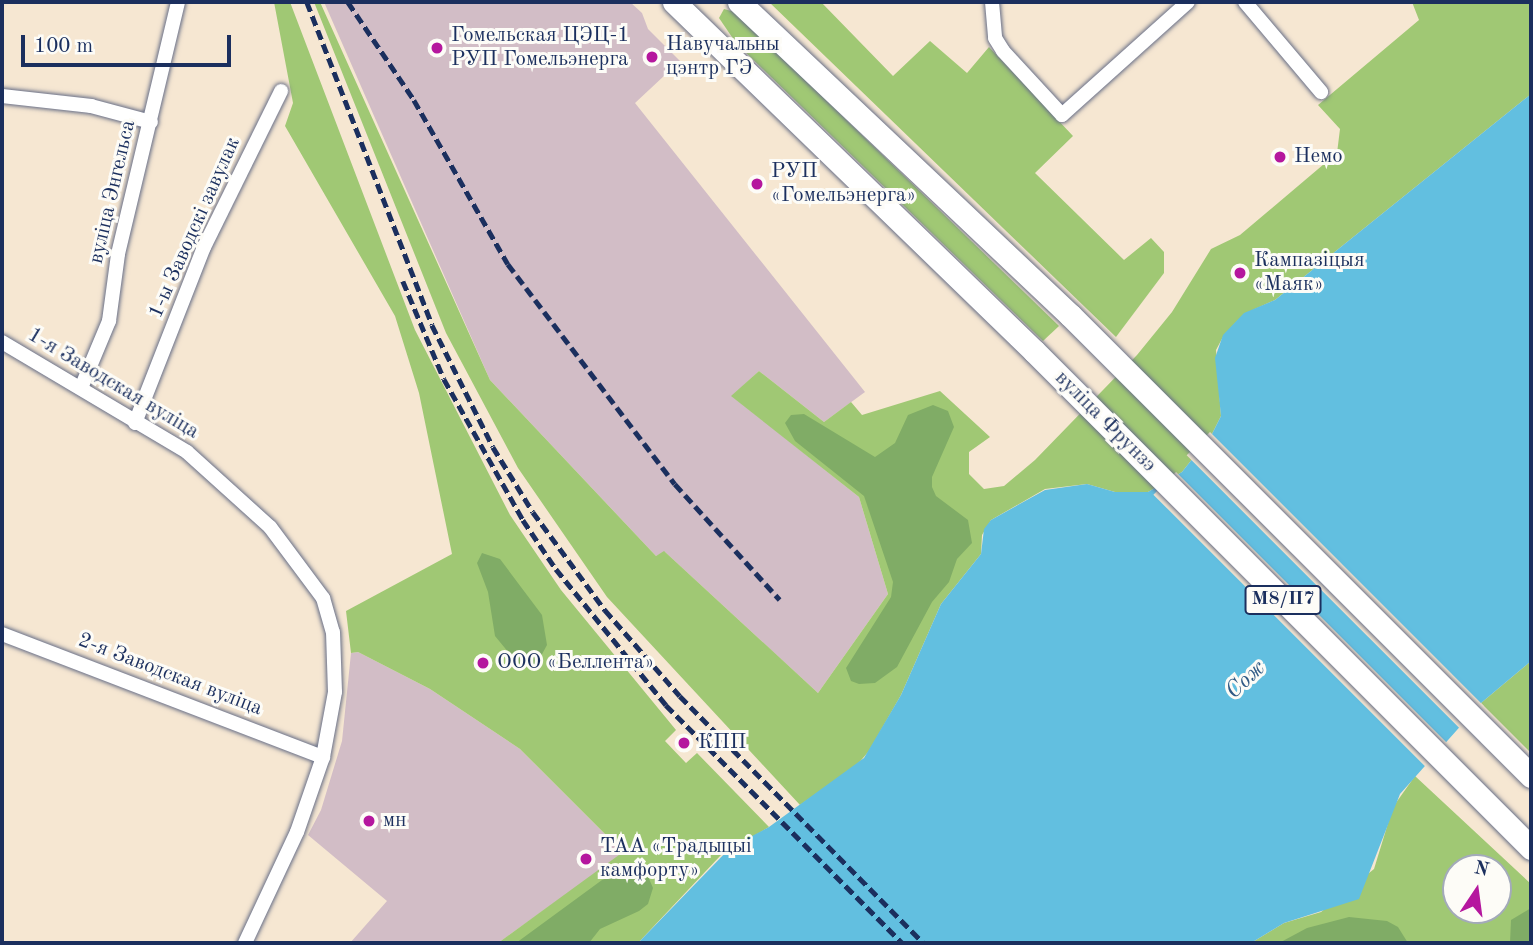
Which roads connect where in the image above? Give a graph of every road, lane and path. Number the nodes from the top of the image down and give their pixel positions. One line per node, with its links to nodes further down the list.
1 (177, 2): 10 (street, вуліца Энгельса)
2 (674, 2): 17 (main road, вуліца Фрунзэ / М8/П7)
3 (992, 2): 4 (street)
4 (1188, 2)
5 (1245, 2): 8 (street)
6 (743, 4): 16 (main road, М8/П7)
7 (281, 91): 13 (street, 1-ы Заводскі завулак)
8 (1321, 92)
9 (2, 96): 10 (street)
10 (151, 122): 12 (street, вуліца Энгельса)
11 (2, 342): 12 (street, 1-я Заводская вуліца)
12 (81, 388): 13 (street, 1-я Заводская вуліца)
13 (135, 423): 15 (street, 1-я Заводская вуліца)
14 (2, 634): 15 (street, 2-я Заводская вуліца)
15 (323, 757): 18 (street, 1-я Заводская вуліца)
16 (1531, 776)
17 (1531, 848)
18 (245, 943)

